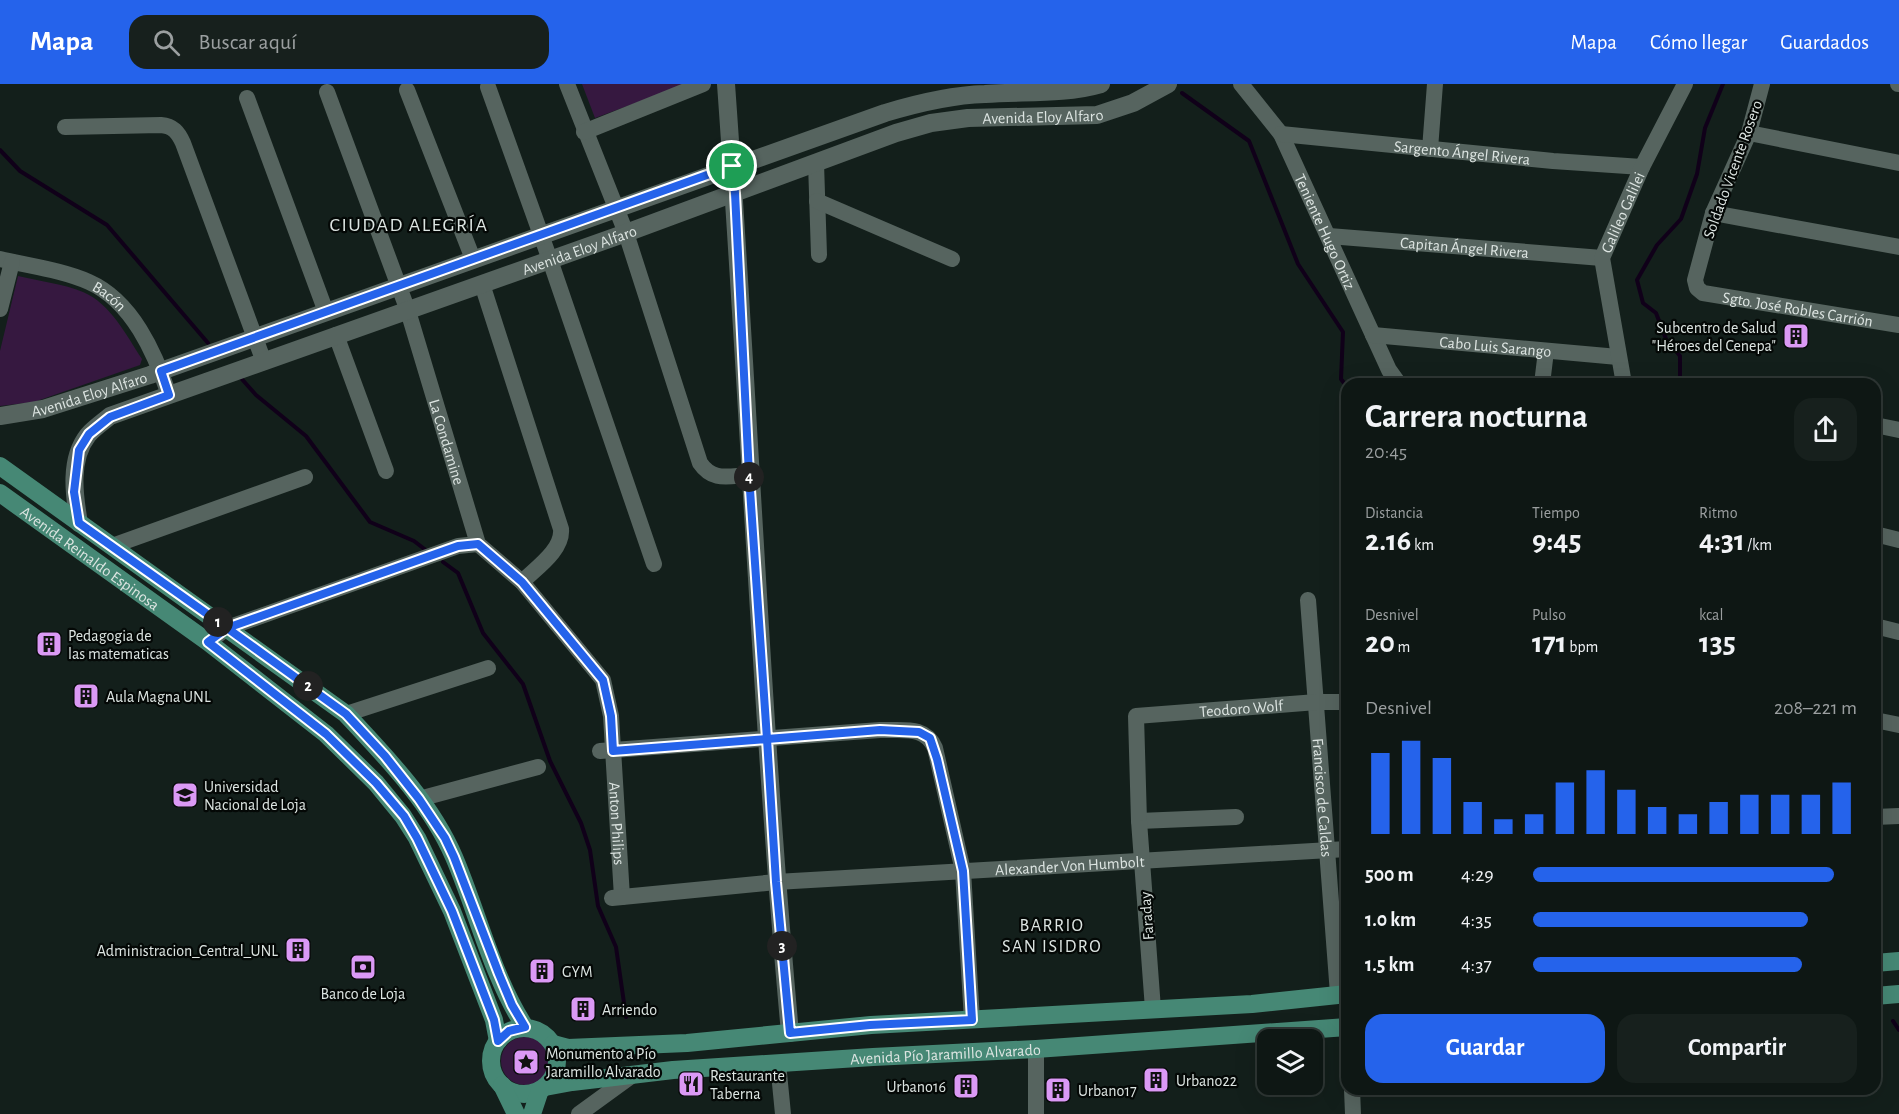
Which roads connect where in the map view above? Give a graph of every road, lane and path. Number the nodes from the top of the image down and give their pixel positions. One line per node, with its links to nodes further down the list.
1 (567, 84): 17 (street)
2 (703, 84): 17 (street)
3 (726, 84): 23 (street)
4 (1101, 84): 13 (street, Avenida Eloy Alfaro)
5 (1168, 84): 15 (street, Avenida Eloy Alfaro)
6 (1241, 84): 19 (street, Teniente Hugo Ortiz)
7 (1435, 84): 20 (street)
8 (1685, 84): 24 (street, Galileo Galilei)
9 (1762, 84): 18 (street, Soldado Vicente Rosero)
10 (488, 87): 30 (street)
11 (407, 90): 35 (street)
12 (327, 92): 40 (street, La Condamine)
13 (988, 93): 15 (street); 23 (street, Avenida Eloy Alfaro)
14 (247, 98): 44 (street)
15 (987, 117): 21 (street, Avenida Eloy Alfaro)
16 (65, 127): 48 (street)
17 (584, 132): 27 (street)
18 (1749, 133): 22 (street); 28 (street, Soldado Vicente Rosero)
19 (1281, 134): 20 (street, Sargento Ángel Rivera); 31 (street, Teniente Hugo Ortiz)
20 (1430, 149): 24 (street, Sargento Ángel Rivera)
21 (816, 163): 25 (street, Avenida Eloy Alfaro); 26 (street)
22 (1899, 163)
23 (732, 166): 25 (street); 27 (street, Avenida Eloy Alfaro)
24 (1642, 167): 34 (street, Galileo Galilei)
25 (735, 193): 29 (street, Avenida Eloy Alfaro); 62 (street)
26 (817, 201): 33 (street); 36 (street)
27 (616, 208): 29 (street); 30 (street, Avenida Eloy Alfaro)
28 (1713, 213): 32 (street); 41 (street, Soldado Vicente Rosero)
29 (626, 233): 38 (street, Avenida Eloy Alfaro); 62 (street)
30 (541, 235): 35 (street, Avenida Eloy Alfaro); 38 (street)
31 (1329, 236): 34 (street, Capitan Ángel Rivera); 47 (street, Teniente Hugo Ortiz)
32 (1899, 247)
33 (819, 255)
34 (1602, 258): 50 (street, Galileo Galilei)
35 (473, 259): 40 (street, Avenida Eloy Alfaro)
36 (952, 259)
37 (6, 260): 42 (street); 52 (street, Bacón)
38 (550, 260): 39 (street, Avenida Eloy Alfaro); 70 (street)
39 (482, 284): 43 (street, Avenida Eloy Alfaro); 71 (street)
40 (398, 285): 43 (street, La Condamine); 44 (street, Avenida Eloy Alfaro)
41 (1697, 288): 45 (street, Sgto. José Robles Carrión)
42 (0, 309)
43 (408, 311): 46 (street, Avenida Eloy Alfaro); 68 (street, La Condamine)
44 (326, 312): 48 (street, Avenida Eloy Alfaro)
45 (1899, 325)
46 (336, 335): 51 (street, Avenida Eloy Alfaro); 61 (street)
47 (1373, 335): 49 (street, Cabo Luis Sarango); 53 (street, Teniente Hugo Ortiz)
48 (256, 336): 51 (street); 52 (street, Avenida Eloy Alfaro)
49 (1546, 351): 50 (street, Cabo Luis Sarango); 54 (street)
50 (1618, 357): 55 (street, Galileo Galilei)
51 (264, 362): 56 (street, Avenida Eloy Alfaro)
52 (161, 371): 56 (street, Bacón); 57 (street, Avenida Eloy Alfaro)
53 (1395, 378)
54 (1543, 378)
55 (1623, 378)
56 (169, 395): 65 (street, Avenida Eloy Alfaro)
57 (0, 416)
58 (1881, 426): 59 (street)
59 (1899, 430)
60 (0, 466): 65 (main road, Avenida Reinaldo Espinosa)
61 (386, 471)
62 (749, 475): 84 (street)
63 (305, 477): 69 (street)
64 (0, 493): 76 (main road, Avenida Reinaldo Espinosa)
65 (79, 523): 69 (main road, Avenida Reinaldo Espinosa)
66 (1881, 536): 67 (street)
67 (1899, 540)
68 (478, 544): 71 (street); 73 (street)
69 (112, 546): 73 (main road, Avenida Reinaldo Espinosa)
70 (654, 564)
71 (522, 582): 85 (street, Anton Philips)
72 (1308, 600): 78 (street, Francisco de Caldas)
73 (227, 628): 76 (street); 80 (main road, Avenida Reinaldo Espinosa)
74 (1881, 628): 75 (street)
75 (1899, 632)
76 (208, 642): 113 (main road, Avenida Reinaldo Espinosa)
77 (488, 668): 80 (street)
78 (1317, 702): 79 (street, Teodoro Wolf); 81 (street, Teodoro Wolf); 93 (street, Francisco de Caldas)
79 (1341, 702)
80 (346, 714): 87 (main road, Avenida Reinaldo Espinosa)
81 (1136, 716): 91 (street, Faraday)
82 (1881, 721): 83 (street)
83 (1899, 725)
84 (767, 739): 85 (street); 95 (street); 96 (street)
85 (606, 751): 97 (street, Anton Philips)
86 (538, 767): 87 (street)
87 (419, 799): 109 (main road, Avenida Reinaldo Espinosa)
88 (1899, 816): 90 (street)
89 (1236, 817): 91 (street)
90 (1881, 817)
91 (1139, 821): 94 (street, Faraday)
92 (1341, 849): 93 (street, Alexander Von Humbolt)
93 (1327, 850): 94 (street, Alexander Von Humbolt); 100 (street, Francisco de Caldas)
94 (1142, 861): 95 (street, Alexander Von Humbolt); 105 (street, Faraday)
95 (963, 871): 96 (street, Alexander Von Humbolt); 107 (street)
96 (776, 882): 97 (street, Alexander Von Humbolt); 111 (street)
97 (617, 898)
98 (1899, 961): 99 (main road)
99 (1881, 962)
100 (1341, 976)
101 (1341, 994): 104 (main road, Avenida Pío Jaramillo Alvarado)
102 (1899, 994): 103 (main road)
103 (1881, 996)
104 (1252, 1004): 105 (main road, Avenida Pío Jaramillo Alvarado); 112 (main road)
105 (1153, 1009): 106 (main road, Avenida Pío Jaramillo Alvarado)
106 (1065, 1015): 107 (main road, Avenida Pío Jaramillo Alvarado); 116 (main road)
107 (972, 1020): 108 (main road, Avenida Pío Jaramillo Alvarado)
108 (870, 1025): 111 (main road, Avenida Pío Jaramillo Alvarado); 118 (main road)
109 (525, 1027): 113 (main road); 115 (main road)
110 (1341, 1027): 112 (main road, Avenida Pío Jaramillo Alvarado)
111 (790, 1033): 114 (main road, Avenida Pío Jaramillo Alvarado)
112 (1255, 1034): 116 (main road, Avenida Pío Jaramillo Alvarado)
113 (498, 1041): 122 (main road)
114 (687, 1042): 115 (main road, Avenida Pío Jaramillo Alvarado); 120 (main road)
115 (553, 1044): 123 (main road)
116 (1067, 1046): 117 (main road, Avenida Pío Jaramillo Alvarado)
117 (1036, 1049): 118 (main road, Avenida Pío Jaramillo Alvarado); 129 (street)
118 (873, 1057): 119 (main road, Avenida Pío Jaramillo Alvarado)
119 (778, 1063): 120 (main road, Avenida Pío Jaramillo Alvarado); 128 (street)
120 (690, 1069): 121 (main road, Avenida Pío Jaramillo Alvarado)
121 (635, 1074): 123 (main road, Avenida Pío Jaramillo Alvarado); 127 (street)
122 (502, 1086): 123 (main road); 125 (main road)
123 (543, 1088): 126 (main road)
124 (1352, 1095): 130 (street)
125 (516, 1114)
126 (532, 1114)
127 (579, 1114)
128 (783, 1114)
129 (1036, 1114)
130 (1353, 1114)

